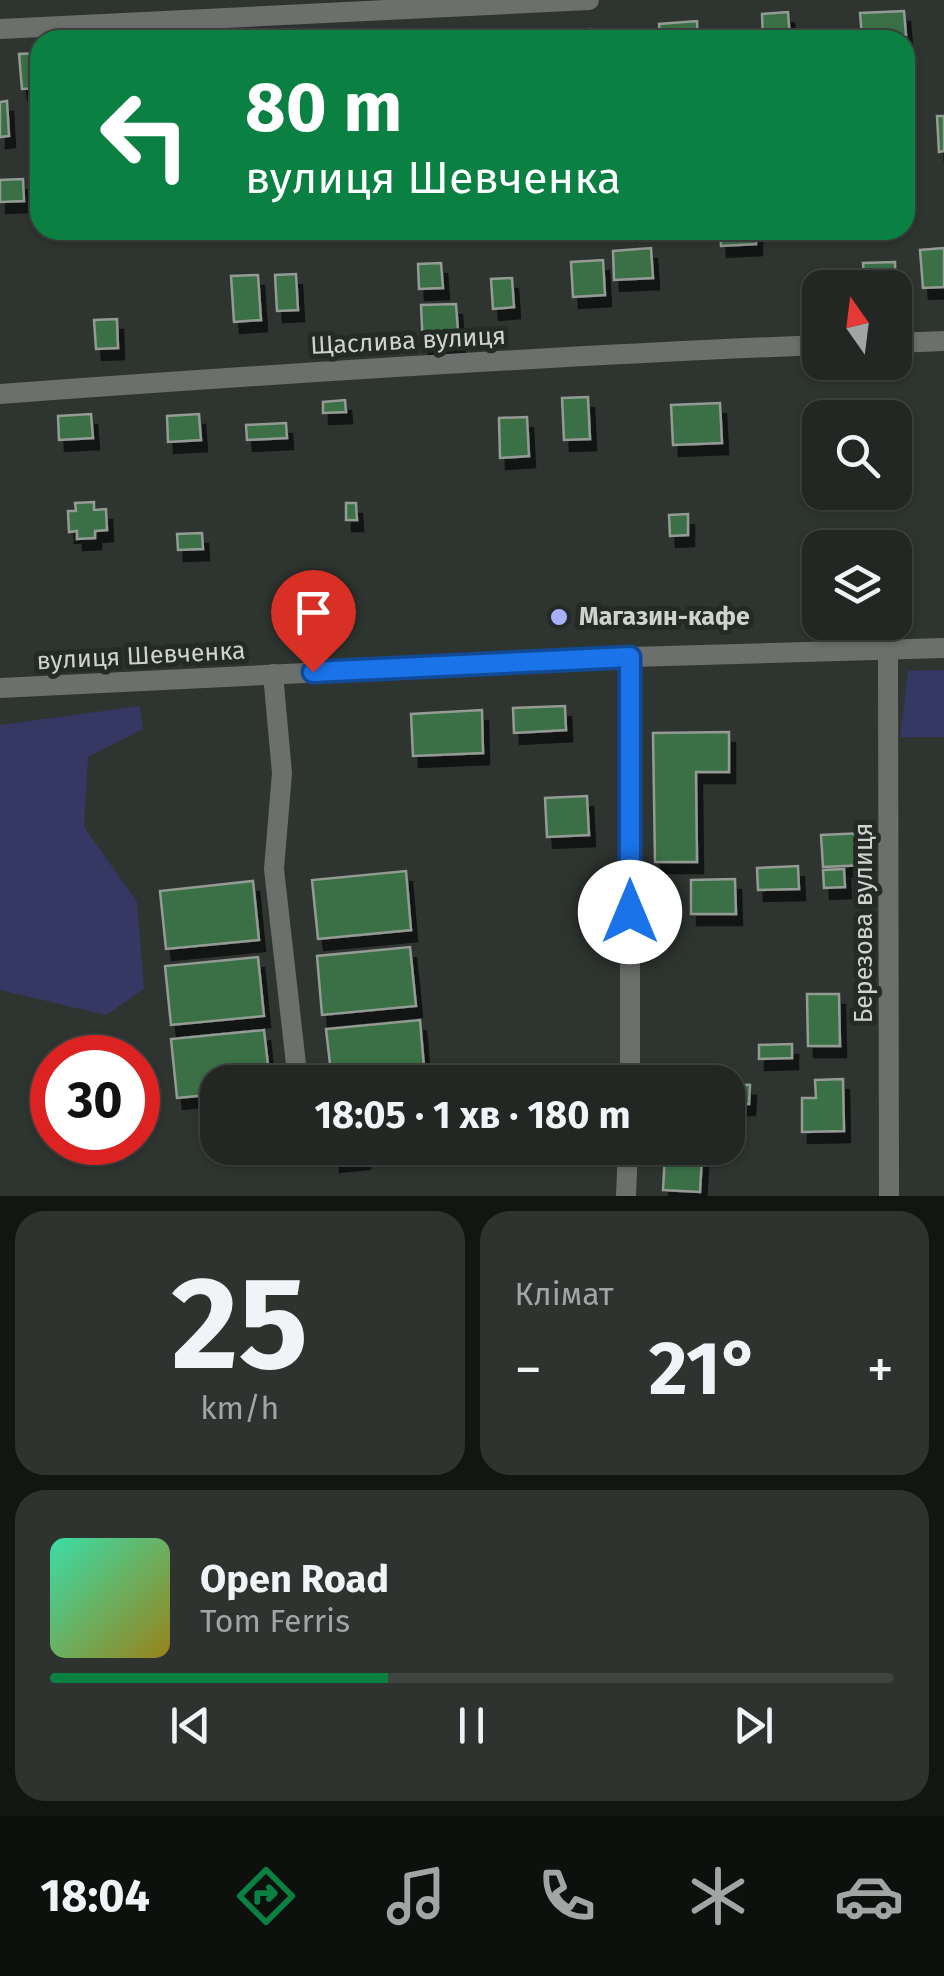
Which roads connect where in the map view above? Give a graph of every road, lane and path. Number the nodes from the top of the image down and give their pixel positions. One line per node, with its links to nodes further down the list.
1 (589, 0): 2 (street)
2 (0, 30)
3 (944, 341): 4 (street)
4 (912, 342)
5 (802, 347): 6 (street, Щаслива вулиця)
6 (0, 394)
7 (944, 648): 8 (street, вулиця Шевченка)
8 (888, 650): 9 (street, вулиця Шевченка); 16 (street, Березова вулиця)
9 (630, 657): 10 (street, вулиця Шевченка); 13 (street)
10 (273, 674): 11 (street, вулиця Шевченка); 12 (street)
11 (0, 688)
12 (296, 1065)
13 (630, 1065)
14 (627, 1165): 15 (street)
15 (626, 1196)
16 (889, 1196)

